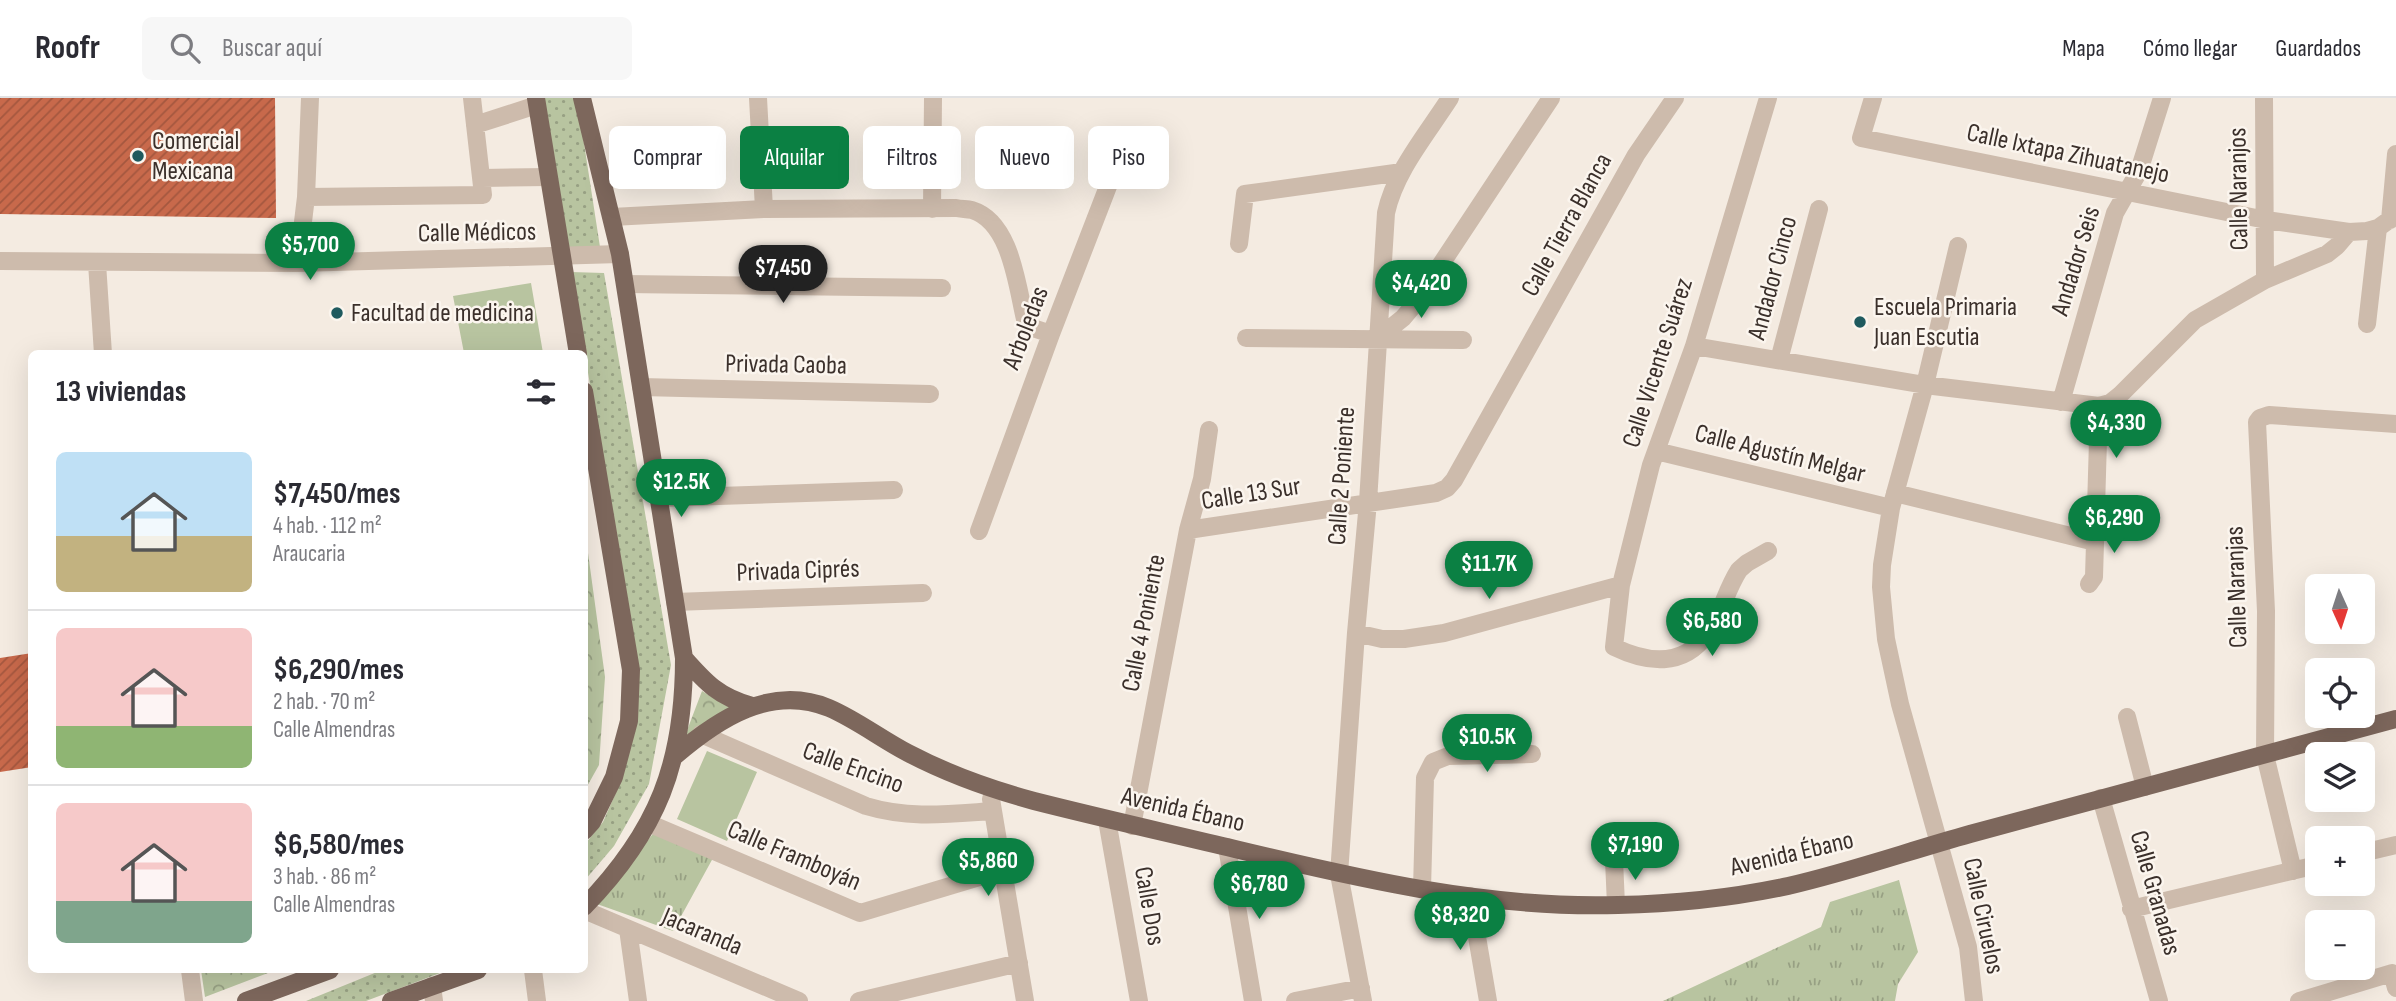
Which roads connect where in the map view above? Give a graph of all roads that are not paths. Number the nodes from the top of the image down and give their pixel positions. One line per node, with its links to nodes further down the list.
1 (310, 98): 21 (street)
2 (472, 98): 14 (street)
3 (582, 98): 25 (main road)
4 (758, 98): 22 (street)
5 (933, 98): 23 (street)
6 (1450, 98): 16 (street, Calle 2 Poniente)
7 (1551, 98): 42 (street)
8 (1675, 98): 57 (street, Calle Tierra Blanca)
9 (1768, 98): 44 (street, Calle Vicente Suárez)
10 (1873, 98): 20 (street, Calle Ixtapa Zihuatanejo)
11 (2162, 98): 20 (street, Andador Seis)
12 (2264, 98): 26 (street, Calle Naranjos)
13 (537, 101): 14 (street); 18 (main road)
14 (475, 125): 17 (street)
15 (2396, 154): 27 (street)
16 (1402, 172): 29 (street); 42 (street, Calle 2 Poniente)
17 (482, 177): 18 (street); 21 (street)
18 (548, 177): 32 (main road)
19 (1107, 189): 40 (street, Arboledas)
20 (2126, 193): 26 (street, Calle Ixtapa Zihuatanejo); 51 (street, Andador Seis)
21 (306, 197): 35 (street)
22 (764, 209): 23 (street); 25 (street)
23 (932, 209): 40 (street)
24 (1819, 209): 47 (street, Andador Cinco)
25 (612, 217): 31 (main road)
26 (2266, 220): 28 (street, Calle Ixtapa Zihuatanejo); 36 (street, Calle Naranjos)
27 (2388, 221): 28 (street, Calle Ixtapa Zihuatanejo); 39 (street)
28 (2349, 232): 36 (street)
29 (1239, 244)
30 (1958, 246): 48 (street, Calle Ciruelos)
31 (620, 254): 32 (street, Calle Médicos); 37 (main road)
32 (561, 257): 35 (street, Calle Médicos); 46 (main road)
33 (0, 261): 34 (street, Calle Médicos)
34 (97, 263): 35 (street, Calle Médicos); 45 (street)
35 (298, 263)
36 (2266, 280): 52 (street)
37 (625, 284): 38 (street); 49 (main road)
38 (942, 288)
39 (2367, 324)
40 (1051, 334): 62 (street, Arboledas)
41 (1246, 338): 42 (street)
42 (1378, 338): 43 (street); 61 (street, Calle 2 Poniente)
43 (1463, 340)
44 (1694, 346): 47 (street); 56 (street, Calle Vicente Suárez)
45 (103, 350)
46 (577, 350)
47 (1779, 360): 48 (street)
48 (1925, 385): 51 (street); 60 (street, Calle Ciruelos)
49 (641, 387): 50 (street, Privada Caoba); 59 (main road)
50 (930, 394)
51 (2061, 402): 52 (street)
52 (2099, 406): 64 (street)
53 (588, 415): 85 (main road)
54 (2396, 424): 77 (street, Calle Naranjas)
55 (1209, 430): 63 (street, Calle 4 Poniente)
56 (1656, 451): 60 (street, Calle Agustín Melgar); 67 (street, Calle Vicente Suárez)
57 (1447, 488): 61 (street, Calle 13 Sur)
58 (894, 490): 59 (street)
59 (658, 498): 69 (main road)
60 (1893, 500): 64 (street, Calle Agustín Melgar); 87 (street, Calle Ciruelos)
61 (1368, 502): 63 (street, Calle 13 Sur); 70 (street, Calle 2 Poniente)
62 (979, 530)
63 (1188, 530): 86 (street, Calle 4 Poniente)
64 (2095, 542): 66 (street)
65 (1768, 551): 67 (street, Calle Vicente Suárez)
66 (2089, 584)
67 (1621, 585): 70 (street)
68 (923, 593): 69 (street, Privada Ciprés)
69 (674, 601): 71 (main road)
70 (1356, 634): 95 (street, Calle 2 Poniente)
71 (684, 658): 72 (main road, Avenida Ébano); 78 (main road)
72 (752, 706): 75 (main road, Avenida Ébano); 80 (main road, Avenida Ébano)
73 (2127, 717): 79 (street)
74 (2396, 719): 77 (main road, Avenida Ébano)
75 (701, 734): 78 (main road, Avenida Ébano); 82 (street, Calle Encino)
76 (1532, 754): 96 (street)
77 (2265, 755): 79 (main road, Avenida Ébano); 94 (street, Calle Naranjas)
78 (675, 756): 84 (main road)
79 (2145, 787): 81 (main road, Avenida Ébano)
80 (989, 789): 82 (street); 83 (main road, Avenida Ébano)
81 (2101, 799): 87 (main road, Avenida Ébano); 100 (street, Calle Granadas)
82 (993, 811): 93 (street)
83 (1107, 820): 86 (main road, Avenida Ébano); 119 (street, Calle Dos)
84 (648, 823): 93 (street, Calle Framboyán); 98 (main road)
85 (588, 826)
86 (1132, 826): 89 (main road, Avenida Ébano)
87 (1939, 842): 99 (main road, Avenida Ébano); 123 (street, Calle Ciruelos)
88 (2396, 845): 90 (street)
89 (1227, 847): 95 (main road, Avenida Ébano); 120 (street)
90 (2375, 850)
91 (1615, 860): 99 (street)
92 (2305, 868): 94 (street)
93 (1003, 870): 103 (street)
94 (2293, 871): 100 (street)
95 (1339, 874): 96 (main road, Avenida Ébano); 110 (street, Calle 2 Poniente)
96 (1422, 889): 97 (main road, Avenida Ébano)
97 (1469, 896): 99 (main road, Avenida Ébano); 122 (street)
98 (588, 904)
99 (1616, 905)
100 (2131, 909): 124 (street, Calle Granadas)
101 (588, 911): 102 (street, Jacaranda)
102 (628, 929): 115 (street); 116 (street, Jacaranda)
103 (1019, 963): 117 (street); 118 (street)
104 (190, 973): 111 (street)
105 (322, 973): 112 (main road)
106 (472, 973): 109 (main road)
107 (533, 973): 114 (street)
108 (2394, 980): 125 (street)
109 (433, 993): 113 (main road)
110 (1362, 994): 121 (street)
111 (194, 1001)
112 (246, 1001)
113 (391, 1001)
114 (537, 1001)
115 (638, 1001)
116 (799, 1001)
117 (859, 1001)
118 (1025, 1001)
119 (1139, 1001)
120 (1253, 1001)
121 (1294, 1001)
122 (1488, 1001)
123 (1973, 1001)
124 (2159, 1001)
125 (2299, 1001)

